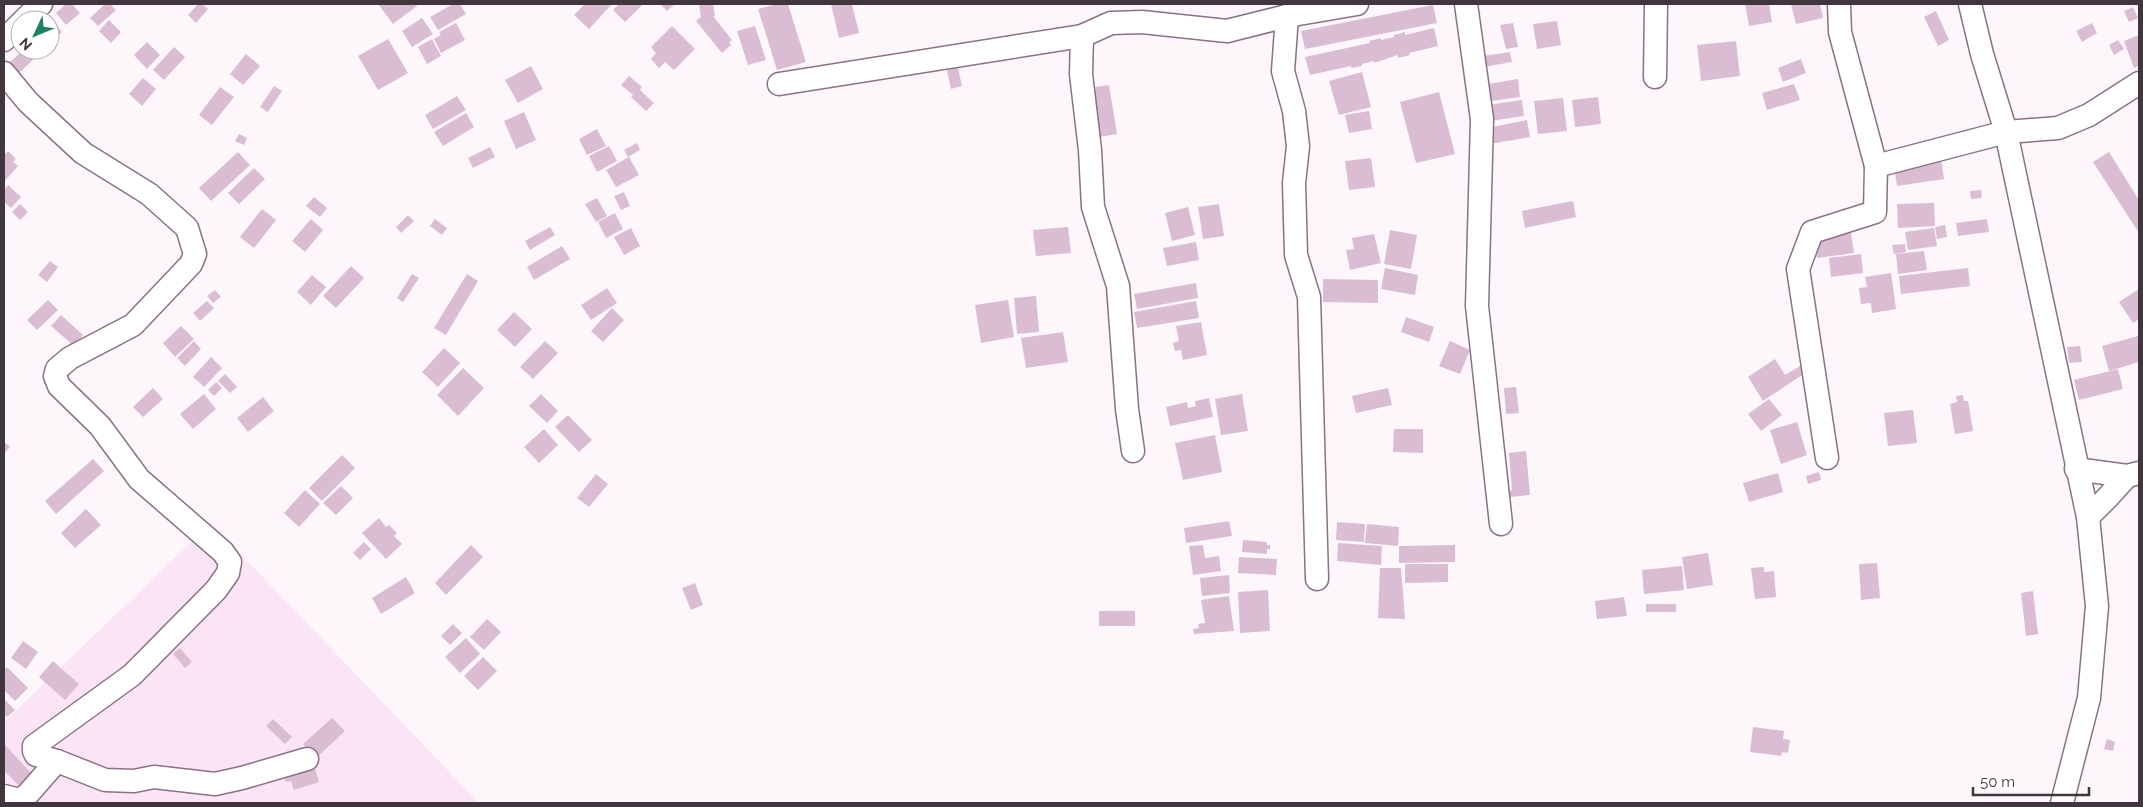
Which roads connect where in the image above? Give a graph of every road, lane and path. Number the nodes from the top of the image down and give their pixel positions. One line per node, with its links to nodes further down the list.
1 (1357, 4): 6 (street)
2 (1466, 4): 19 (street)
3 (1656, 4): 9 (street)
4 (1839, 4): 13 (street)
5 (1970, 4): 12 (street)
6 (1287, 16): 7 (street); 20 (street)
7 (1082, 36): 11 (street); 14 (street)
8 (4, 73): 22 (street)
9 (1655, 76)
10 (2139, 83): 12 (street)
11 (779, 84)
12 (2006, 132): 13 (street); 16 (street)
13 (1876, 166): 15 (street)
14 (1133, 451)
15 (1827, 458)
16 (2076, 469): 17 (street); 18 (street)
17 (2133, 474): 18 (street)
18 (2088, 517): 24 (street)
19 (1501, 524)
20 (1317, 579)
21 (307, 758): 22 (street)
22 (57, 761): 23 (street)
23 (4, 796)
24 (2062, 803)

